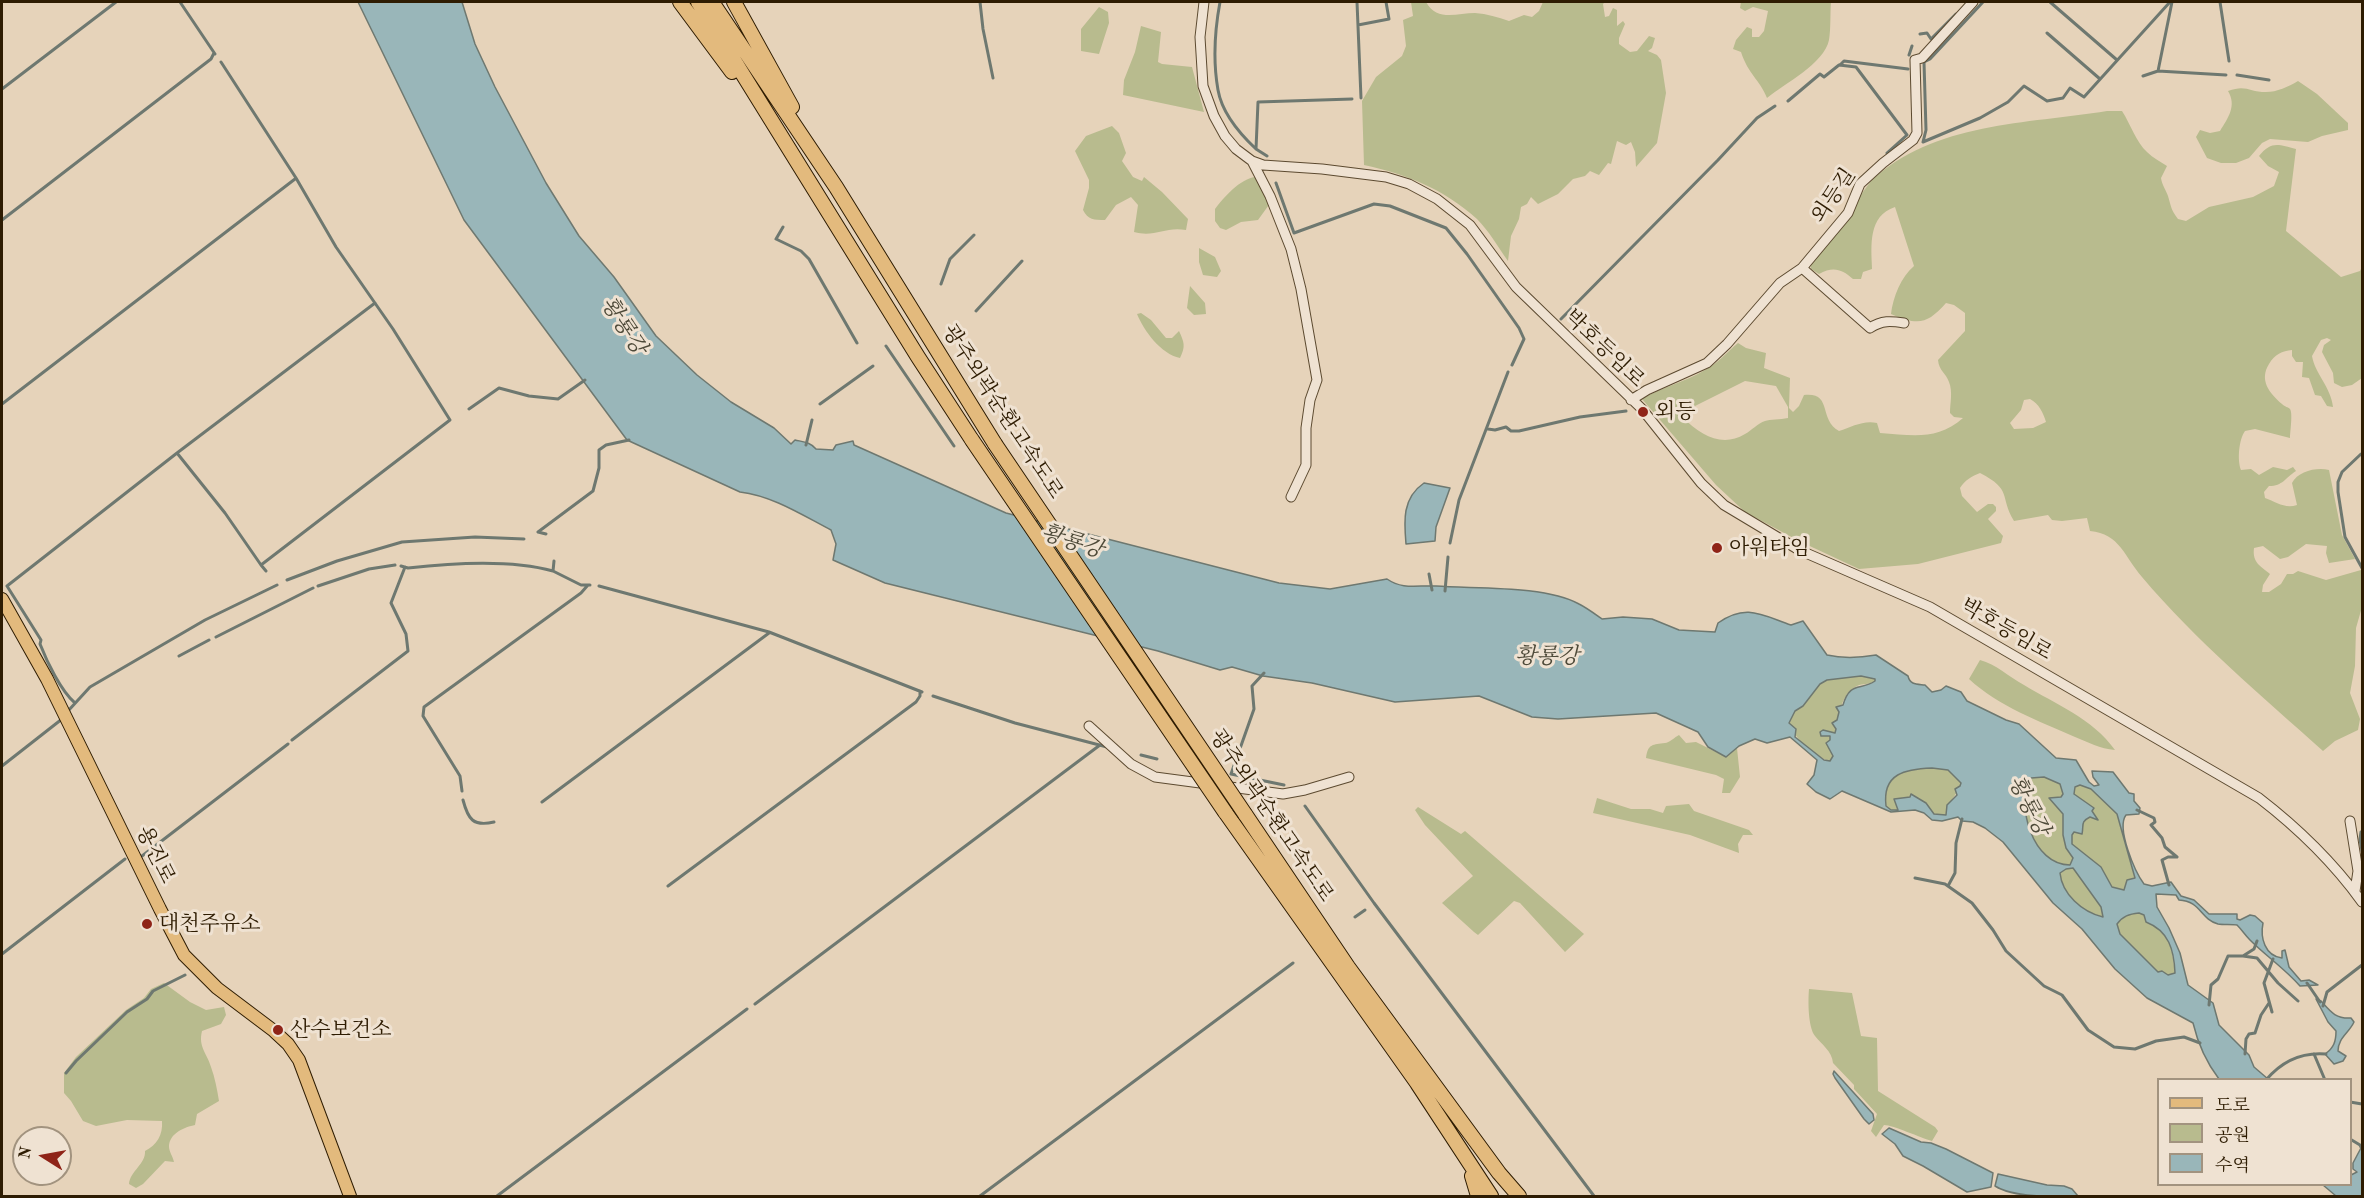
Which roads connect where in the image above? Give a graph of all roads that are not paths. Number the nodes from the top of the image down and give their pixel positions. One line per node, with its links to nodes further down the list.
1 (680, 2): 7 (highway)
2 (698, 2): 7 (highway, 광주외곽순환고속도로)
3 (712, 2): 9 (highway, 광주외곽순환고속도로)
4 (734, 2): 9 (highway)
5 (1204, 2): 8 (street, 박호등임로)
6 (1973, 2): 10 (street, 외등길)
7 (784, 140): 20 (highway, 광주외곽순환고속도로, bridge)
8 (1252, 161): 12 (street, 박호등임로); 13 (street)
9 (836, 187): 20 (highway, 광주외곽순환고속도로, bridge)
10 (1802, 268): 11 (street); 12 (street, 외등길)
11 (1904, 323)
12 (1631, 400): 18 (street, 박호등임로)
13 (1291, 497)
14 (2, 598): 24 (main road, 용진로)
15 (1089, 726): 16 (street)
16 (1349, 777)
17 (2350, 821): 18 (street)
18 (2355, 891): 19 (street, 박호등임로)
19 (2362, 902)
20 (1343, 970): 21 (highway, 광주외곽순환고속도로); 21 (highway, 광주외곽순환고속도로)
21 (1423, 1079): 22 (highway); 23 (highway)
22 (1459, 1146): 25 (highway); 26 (highway)
23 (1499, 1173): 27 (highway); 28 (highway)
24 (350, 1197)
25 (1478, 1197)
26 (1491, 1197)
27 (1508, 1197)
28 (1519, 1197)

